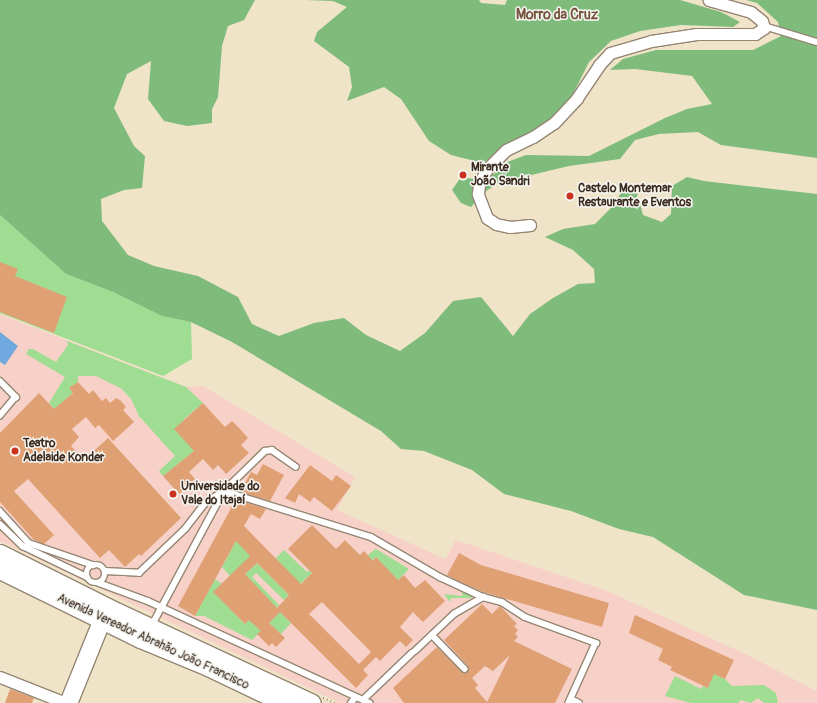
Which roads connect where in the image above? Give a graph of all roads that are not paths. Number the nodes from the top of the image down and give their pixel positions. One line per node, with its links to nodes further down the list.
1 (709, 0): 2 (street)
2 (764, 26): 3 (lane); 4 (street)
3 (817, 42)
4 (530, 225)
5 (0, 382): 6 (lane)
6 (0, 416)
7 (296, 467): 8 (lane)
8 (224, 491): 14 (lane); 19 (lane); 20 (lane)
9 (0, 511): 12 (lane)
10 (0, 524): 15 (lane)
11 (0, 553): 21 (main road, Avenida Vereador Abrahão João Francisco)
12 (93, 565): 14 (lane); 15 (lane)
13 (0, 570): 17 (main road, Avenida Vereador Abrahão João Francisco)
14 (105, 571): 18 (lane)
15 (87, 576): 18 (lane)
16 (0, 580): 17 (main road)
17 (24, 581): 21 (main road, Avenida Vereador Abrahão João Francisco)
18 (98, 583): 20 (lane)
19 (483, 597): 23 (lane); 28 (lane)
20 (163, 608): 22 (lane); 26 (lane)
21 (108, 612): 22 (main road, Avenida Vereador Abrahão João Francisco); 29 (main road); 30 (main road, Avenida Vereador Abrahão João Francisco)
22 (152, 626): 31 (main road, Avenida Vereador Abrahão João Francisco)
23 (432, 635): 24 (lane); 27 (lane)
24 (465, 669)
25 (0, 677): 29 (street)
26 (353, 700): 27 (lane)
27 (363, 700): 32 (lane)
28 (570, 701): 33 (lane)
29 (67, 703)
30 (283, 703)
31 (312, 703)
32 (370, 703)
33 (579, 703)

